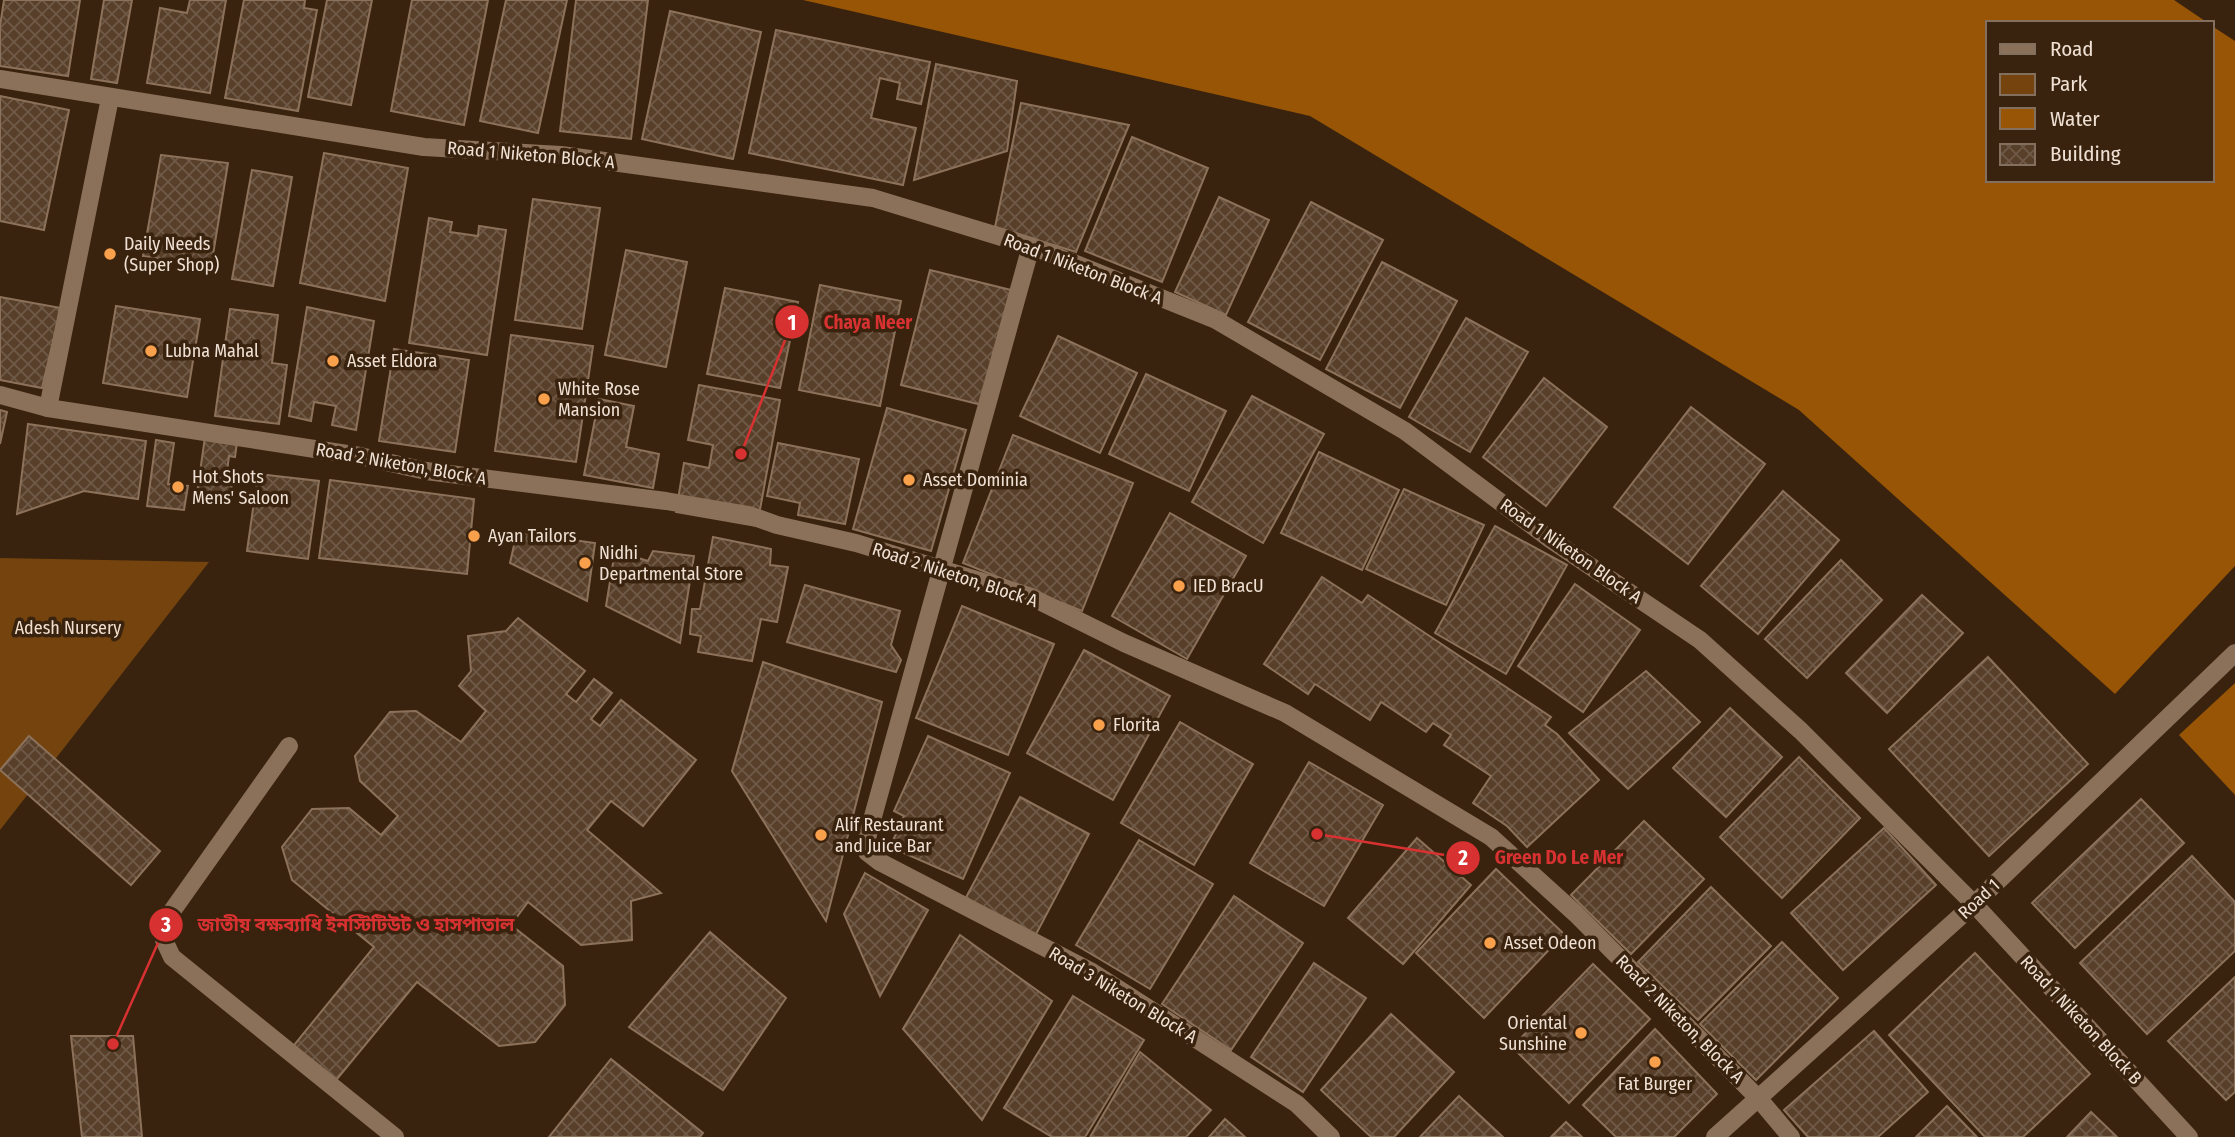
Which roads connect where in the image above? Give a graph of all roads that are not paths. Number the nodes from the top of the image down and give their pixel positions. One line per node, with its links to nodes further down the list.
1 (0, 79): 2 (street, Road 1 Niketon Block A)
2 (110, 98): 3 (street, Road 1 Niketon Block A); 5 (street)
3 (1031, 246): 6 (street); 9 (street, Road 1 Niketon Block A)
4 (0, 395): 5 (street, Road 2 Niketon, Block A)
5 (48, 408): 6 (street, Road 2 Niketon, Block A)
6 (943, 569): 10 (street, Road 2 Niketon, Block A); 12 (street, Road 3 Niketon Block A)
7 (2235, 653): 9 (street, Road 1)
8 (289, 746): 11 (street)
9 (1974, 904): 10 (street, Road 1); 15 (street, Road 1 Niketon Block B)
10 (1759, 1099): 13 (street, Road 1); 14 (street, Road 2 Niketon, Block A)
11 (395, 1137)
12 (1331, 1137)
13 (1715, 1137)
14 (1791, 1137)
15 (2189, 1137)

